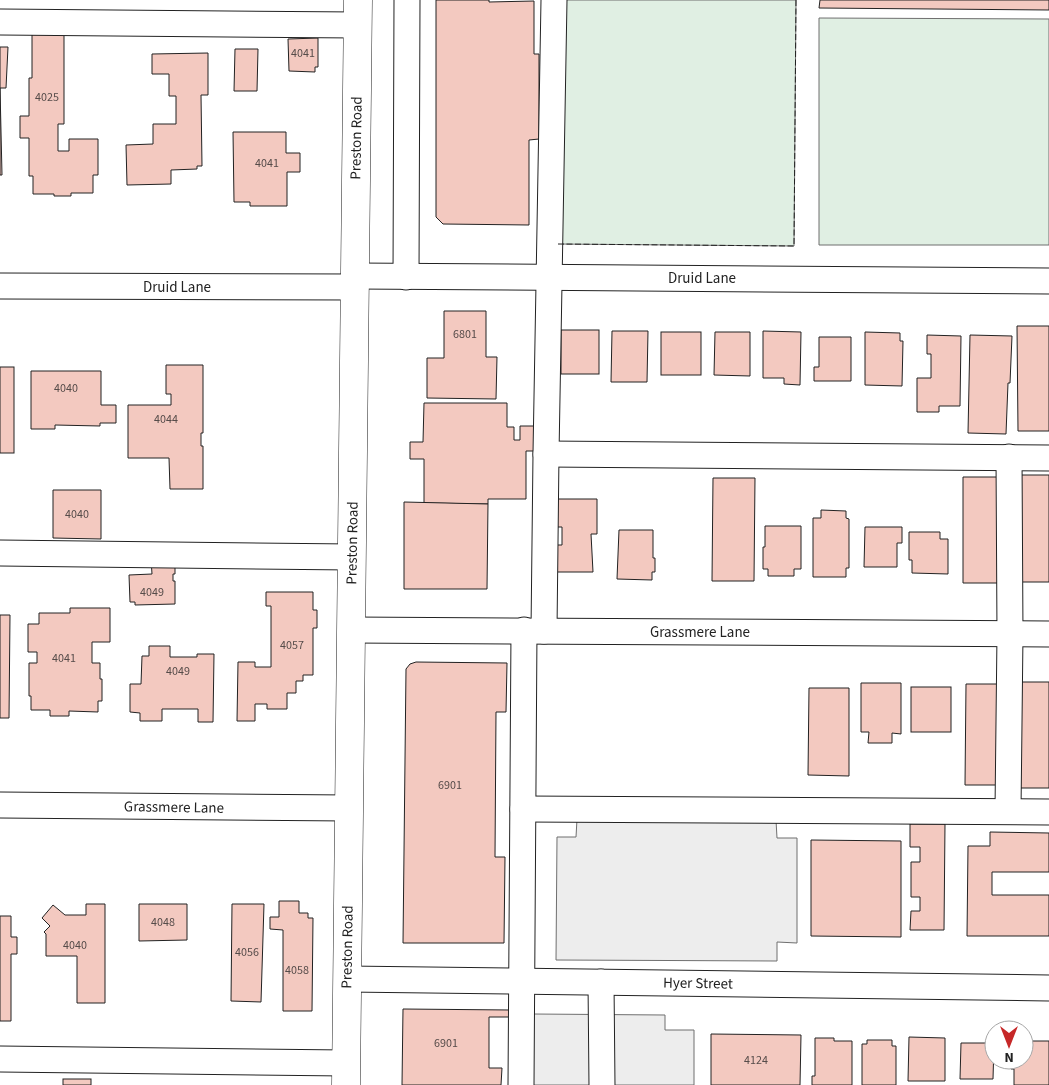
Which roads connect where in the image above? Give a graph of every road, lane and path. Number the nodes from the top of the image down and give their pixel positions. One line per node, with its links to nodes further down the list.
1 (407, 0): 5 (street)
2 (554, 0): 6 (street)
3 (358, 12): 4 (street); 8 (main road, Preston Road)
4 (0, 22)
5 (406, 277): 6 (street, Druid Lane); 8 (street, Druid Lane)
6 (550, 277): 7 (street, Druid Lane); 10 (street)
7 (1049, 281)
8 (355, 282): 9 (street, Druid Lane); 14 (main road, Preston Road)
9 (0, 286)
10 (546, 454): 11 (street); 16 (street)
11 (1010, 457): 12 (street); 17 (street)
12 (1049, 458)
13 (0, 553): 14 (street)
14 (352, 556): 15 (main road, Preston Road)
15 (351, 630): 16 (street, Grassmere Lane); 20 (main road, Preston Road)
16 (534, 630): 17 (street, Grassmere Lane); 21 (street)
17 (1010, 634): 18 (street, Grassmere Lane); 22 (street)
18 (1049, 634)
19 (0, 805): 20 (street, Grassmere Lane)
20 (349, 808): 24 (main road, Preston Road)
21 (523, 809): 22 (street); 25 (street)
22 (1008, 811): 23 (street)
23 (1049, 812)
24 (347, 979): 25 (street, Hyer Street); 29 (main road, Preston Road)
25 (522, 981): 26 (street, Hyer Street); 30 (street)
26 (601, 982): 27 (street, Hyer Street); 31 (street)
27 (1049, 988)
28 (0, 1059): 29 (street)
29 (346, 1074)
30 (521, 1085)
31 (602, 1085)

